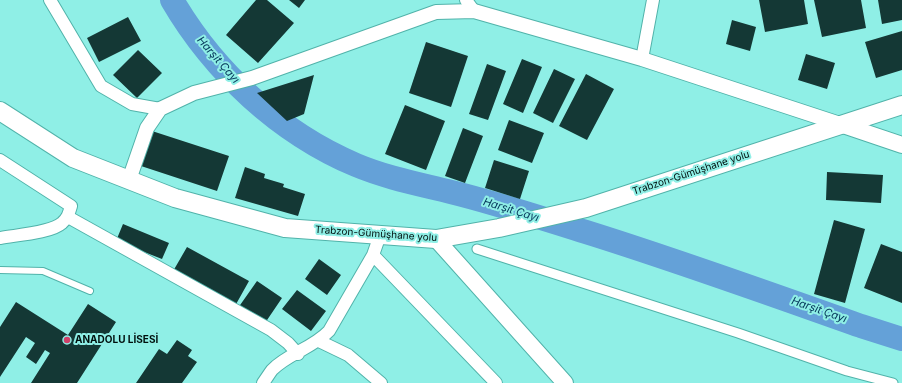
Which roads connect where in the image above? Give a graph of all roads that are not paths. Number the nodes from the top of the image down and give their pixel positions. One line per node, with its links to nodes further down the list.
1 (50, 0): 6 (street)
2 (653, 0): 4 (street)
3 (470, 5): 4 (street); 6 (street)
4 (642, 59): 8 (street)
5 (902, 104): 8 (main road, Trabzon-Gümüşhane yolu)
6 (160, 109): 11 (street)
7 (0, 111): 11 (main road, Trabzon-Gümüşhane yolu)
8 (840, 124): 9 (main road); 15 (main road, Trabzon-Gümüşhane yolu)
9 (902, 145)
10 (0, 160): 12 (street)
11 (129, 180): 13 (main road, Trabzon-Gümüşhane yolu)
12 (68, 217): 14 (street); 21 (street)
13 (380, 235): 15 (main road, Trabzon-Gümüşhane yolu); 17 (street)
14 (0, 238)
15 (436, 239): 25 (main road)
16 (477, 249): 26 (street)
17 (373, 255): 20 (street); 24 (street)
18 (0, 270): 19 (lane)
19 (90, 291)
20 (319, 341): 21 (street); 23 (street)
21 (298, 354): 22 (street)
22 (263, 383)
23 (381, 383)
24 (496, 383)
25 (565, 383)
26 (893, 383)

